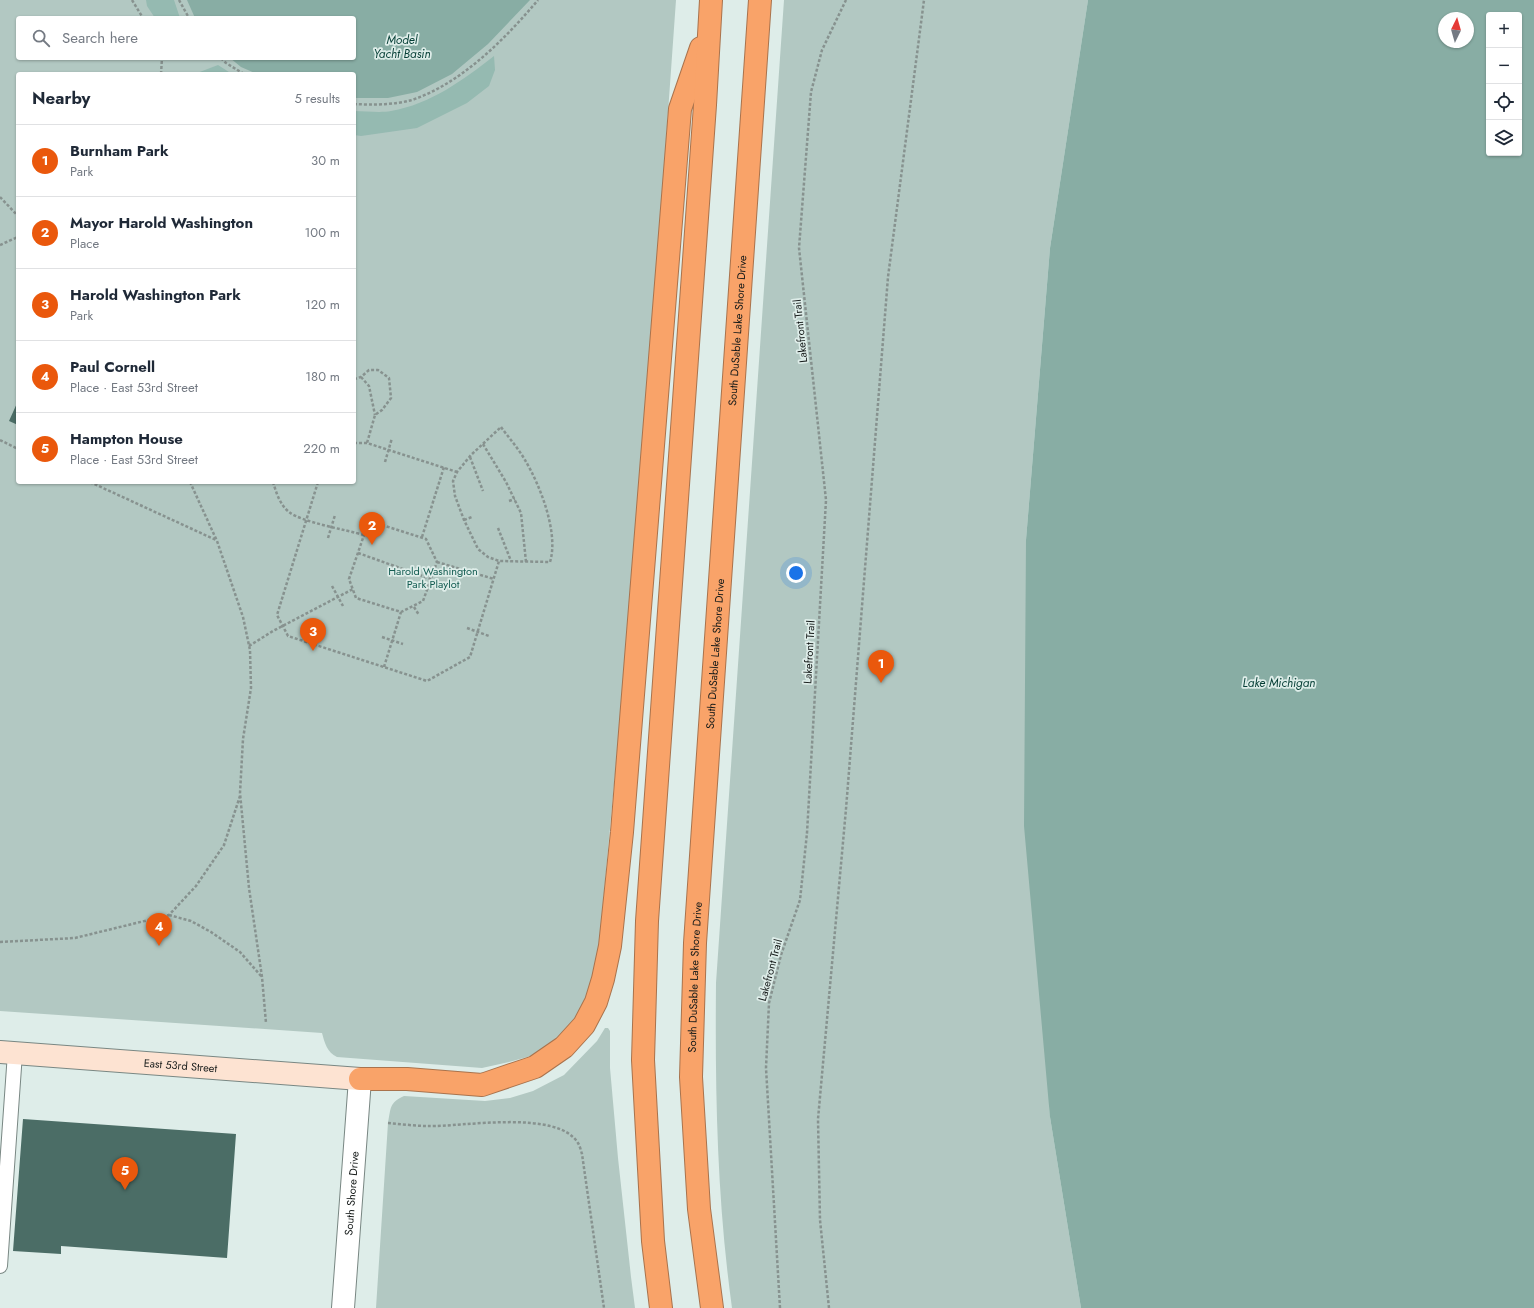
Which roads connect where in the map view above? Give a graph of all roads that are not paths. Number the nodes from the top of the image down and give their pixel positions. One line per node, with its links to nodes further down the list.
1 (711, 0): 3 (highway)
2 (760, 0): 9 (highway, South DuSable Lake Shore Drive)
3 (710, 22): 5 (highway); 8 (highway)
4 (7, 1053): 5 (street, East 53rd Street); 6 (lane)
5 (360, 1079): 7 (street, South Shore Drive)
6 (0, 1266)
7 (343, 1308)
8 (661, 1308)
9 (712, 1308)

